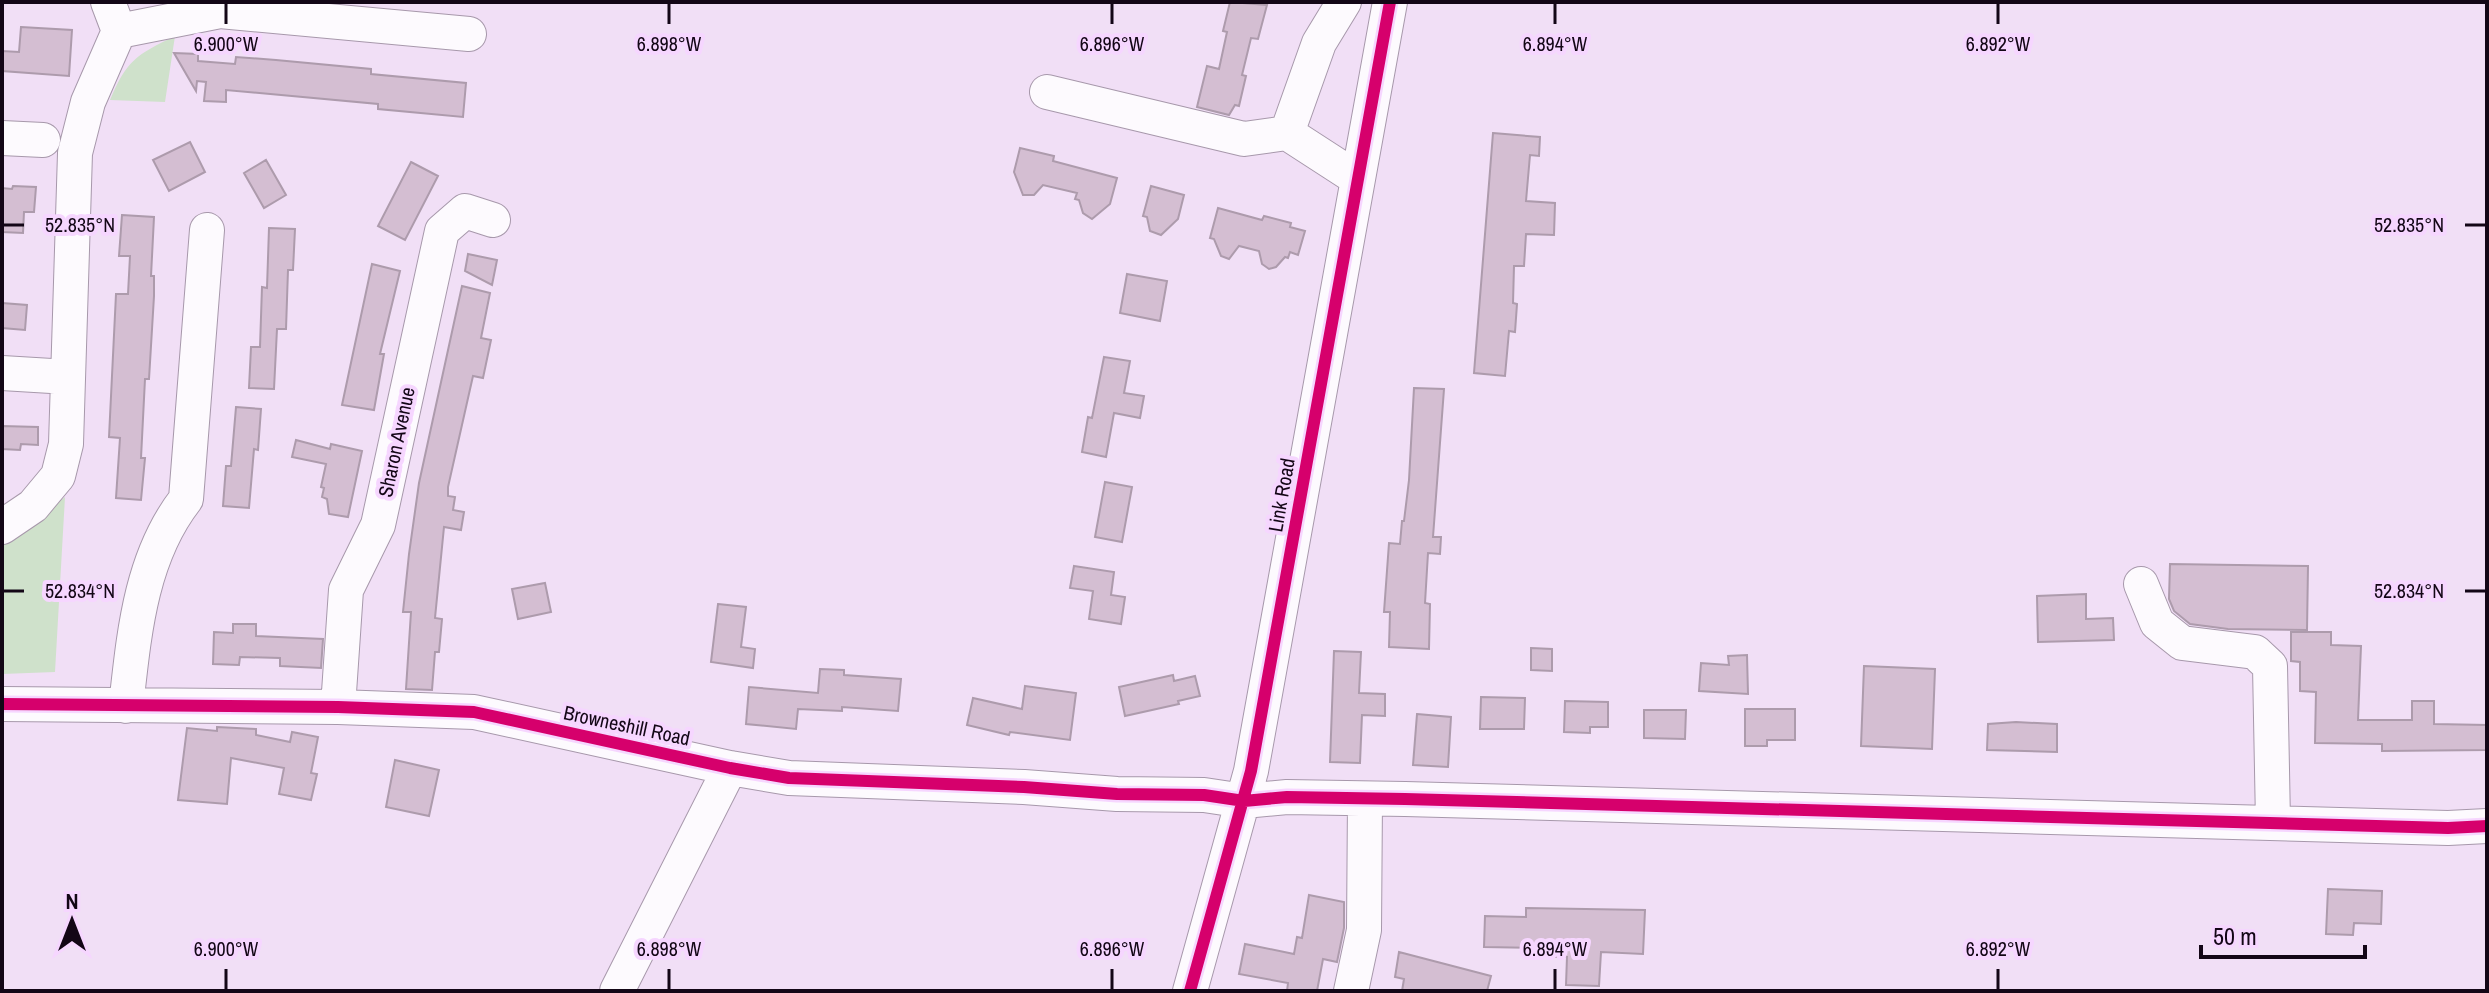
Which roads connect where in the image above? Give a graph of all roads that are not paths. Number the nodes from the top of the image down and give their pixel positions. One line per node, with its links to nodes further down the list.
1 (1344, 2): 7 (street)
2 (1390, 2): 10 (street, Link Road)
3 (221, 7): 4 (street); 5 (street)
4 (114, 16): 14 (street)
5 (458, 23)
6 (1047, 92): 7 (street)
7 (1287, 133): 10 (street)
8 (2, 138): 9 (street)
9 (43, 140)
10 (1358, 179): 22 (street, Link Road)
11 (493, 220): 19 (street, Sharon Avenue)
12 (207, 230): 18 (street)
13 (2, 373): 14 (street)
14 (68, 377): 15 (street)
15 (2, 527)
16 (2141, 584): 23 (street)
17 (2, 704): 18 (street, Browneshill Road)
18 (126, 706): 19 (street, Browneshill Road)
19 (338, 707): 20 (street, Browneshill Road)
20 (730, 768): 22 (street, Browneshill Road); 25 (street)
21 (1365, 799): 22 (street, Browneshill Road); 23 (street, Browneshill Road); 27 (street)
22 (1244, 801): 26 (street, Link Road)
23 (2273, 822): 24 (street, Browneshill Road)
24 (2487, 826)
25 (617, 991)
26 (1190, 991)
27 (1351, 991)

